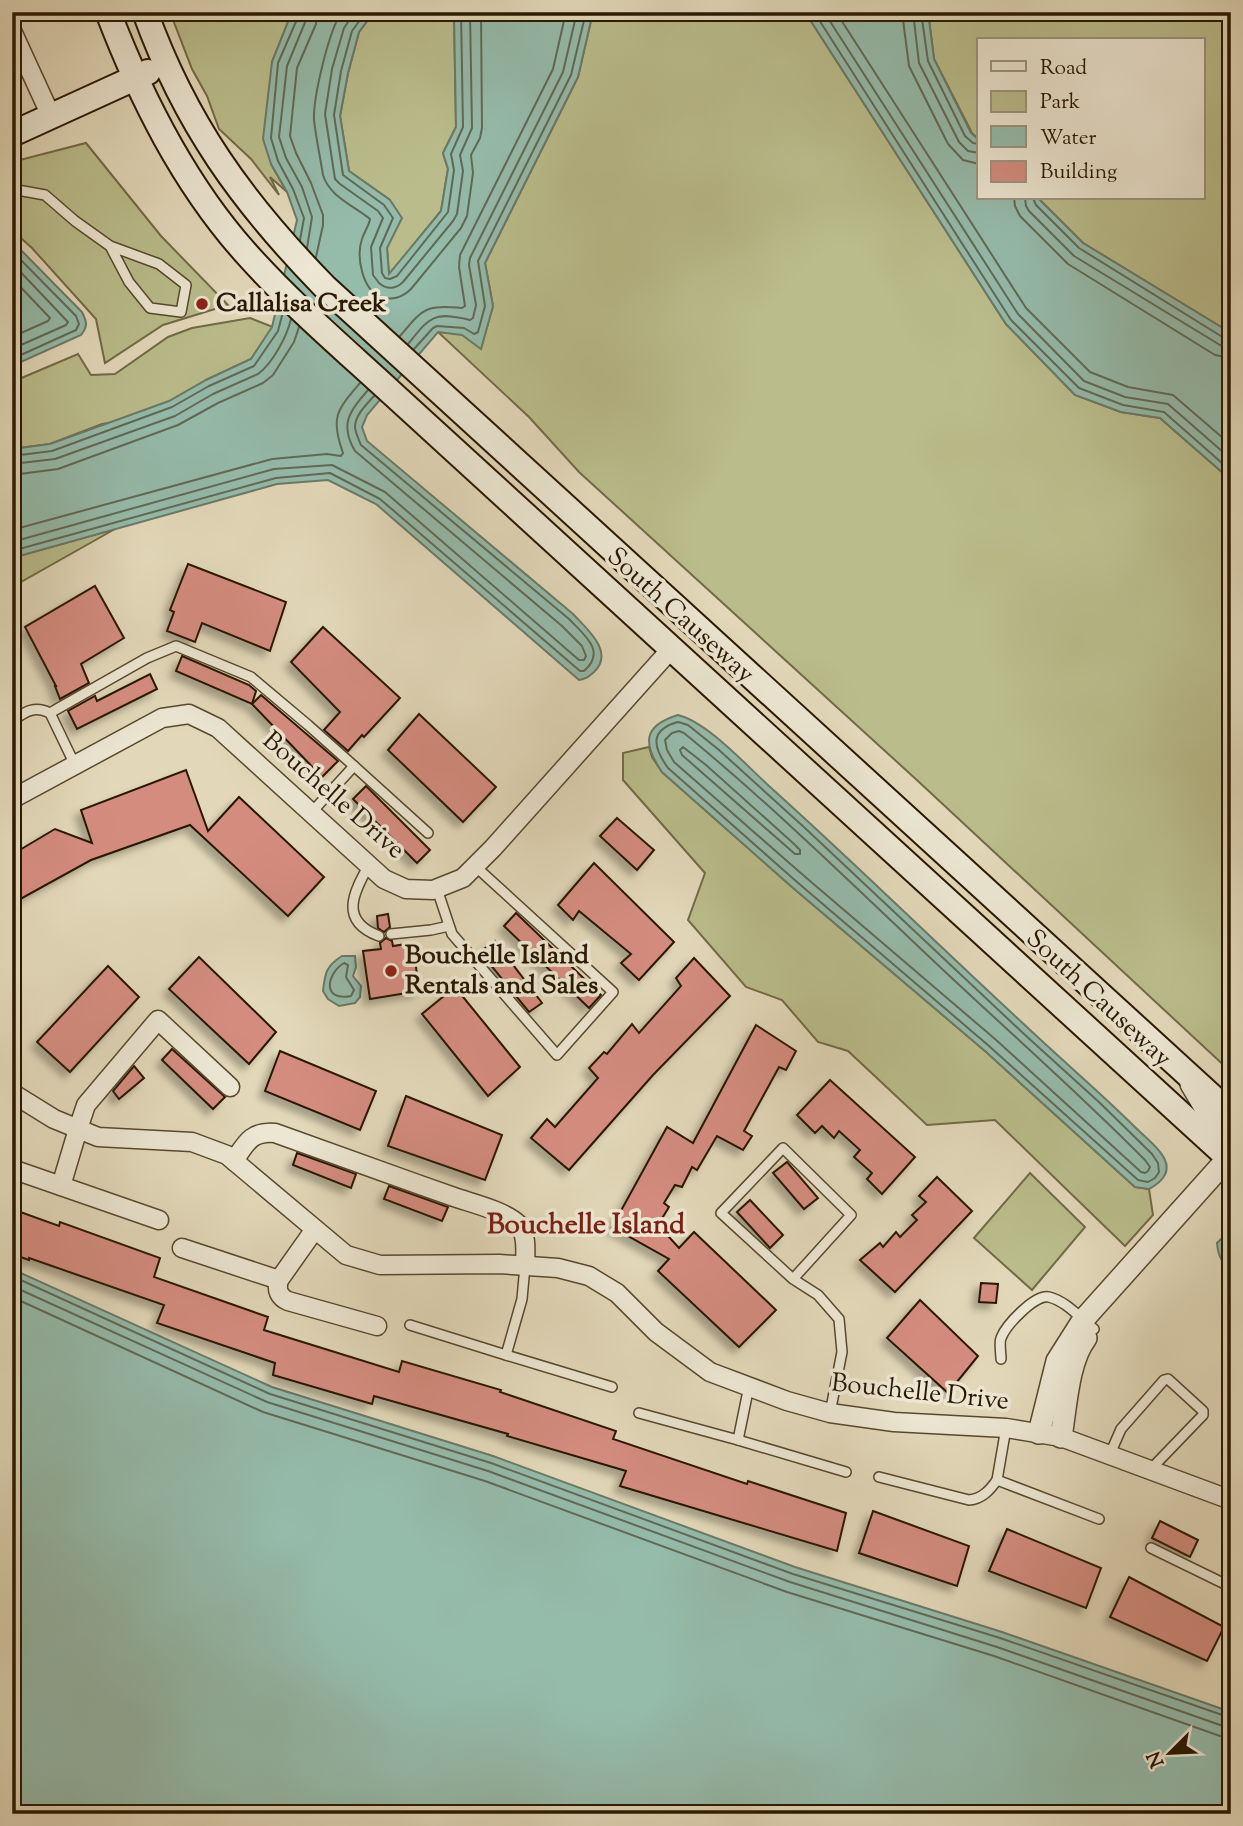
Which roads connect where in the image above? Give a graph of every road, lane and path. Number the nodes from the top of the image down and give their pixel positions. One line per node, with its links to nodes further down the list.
1 (108, 12): 5 (main road, South Causeway)
2 (145, 12): 4 (main road, South Causeway)
3 (12, 31): 6 (street)
4 (165, 64): 5 (main road); 10 (main road, South Causeway)
5 (135, 78): 6 (main road); 11 (main road, South Causeway)
6 (51, 116): 7 (main road)
7 (12, 134)
8 (12, 189): 9 (lane)
9 (110, 246): 9 (lane)
10 (601, 538): 11 (main road); 16 (main road, South Causeway)
11 (672, 648): 16 (main road); 21 (street, Bouchelle Drive); 31 (main road, South Causeway)
12 (50, 713): 13 (lane); 14 (lane); 15 (lane)
13 (12, 721)
14 (75, 765): 17 (street, Bouchelle Drive); 18 (street, Bouchelle Drive)
15 (354, 766): 18 (lane); 19 (lane)
16 (851, 767): 26 (main road, South Causeway)
17 (12, 799)
18 (311, 813): 20 (street, Bouchelle Drive)
19 (428, 833)
20 (369, 865): 22 (street, Bouchelle Drive); 25 (lane)
21 (475, 866): 22 (street, Bouchelle Drive); 23 (lane)
22 (437, 889): 23 (lane)
23 (449, 926): 24 (lane)
24 (391, 934)
25 (379, 936)
26 (1183, 1070): 29 (main road, South Causeway); 31 (street)
27 (230, 1087): 30 (street)
28 (12, 1093): 30 (street, Bouchelle Drive)
29 (1231, 1114)
30 (78, 1129): 32 (street, Bouchelle Drive); 34 (street)
31 (1230, 1160): 42 (street)
32 (234, 1161): 36 (street, Bouchelle Drive); 38 (street)
33 (12, 1169): 34 (street)
34 (61, 1186): 35 (street)
35 (159, 1220)
36 (315, 1229): 38 (street, Bouchelle Drive); 40 (street)
37 (182, 1248): 40 (street)
38 (525, 1266): 44 (lane); 46 (street, Bouchelle Drive)
39 (793, 1279): 39 (lane); 49 (lane)
40 (279, 1280): 43 (street)
41 (410, 1325): 44 (lane)
42 (1088, 1325): 45 (lane); 51 (street); 52 (street)
43 (377, 1326)
44 (506, 1355): 47 (lane)
45 (1001, 1359)
46 (749, 1386): 49 (street, Bouchelle Drive); 53 (lane)
47 (612, 1387)
48 (639, 1413): 53 (lane)
49 (830, 1413): 50 (street, Bouchelle Drive)
50 (1006, 1428): 51 (street, Bouchelle Drive); 58 (lane)
51 (1039, 1433): 52 (street, Bouchelle Drive)
52 (1061, 1437): 54 (street, Bouchelle Drive)
53 (738, 1440): 56 (lane)
54 (1110, 1454): 55 (street, Bouchelle Drive); 55 (lane)
55 (1150, 1470): 59 (street, Bouchelle Drive)
56 (846, 1472)
57 (879, 1477): 58 (lane)
58 (997, 1480): 60 (lane)
59 (1231, 1500)
60 (1099, 1519)
61 (1151, 1548): 62 (lane)
62 (1231, 1587)

